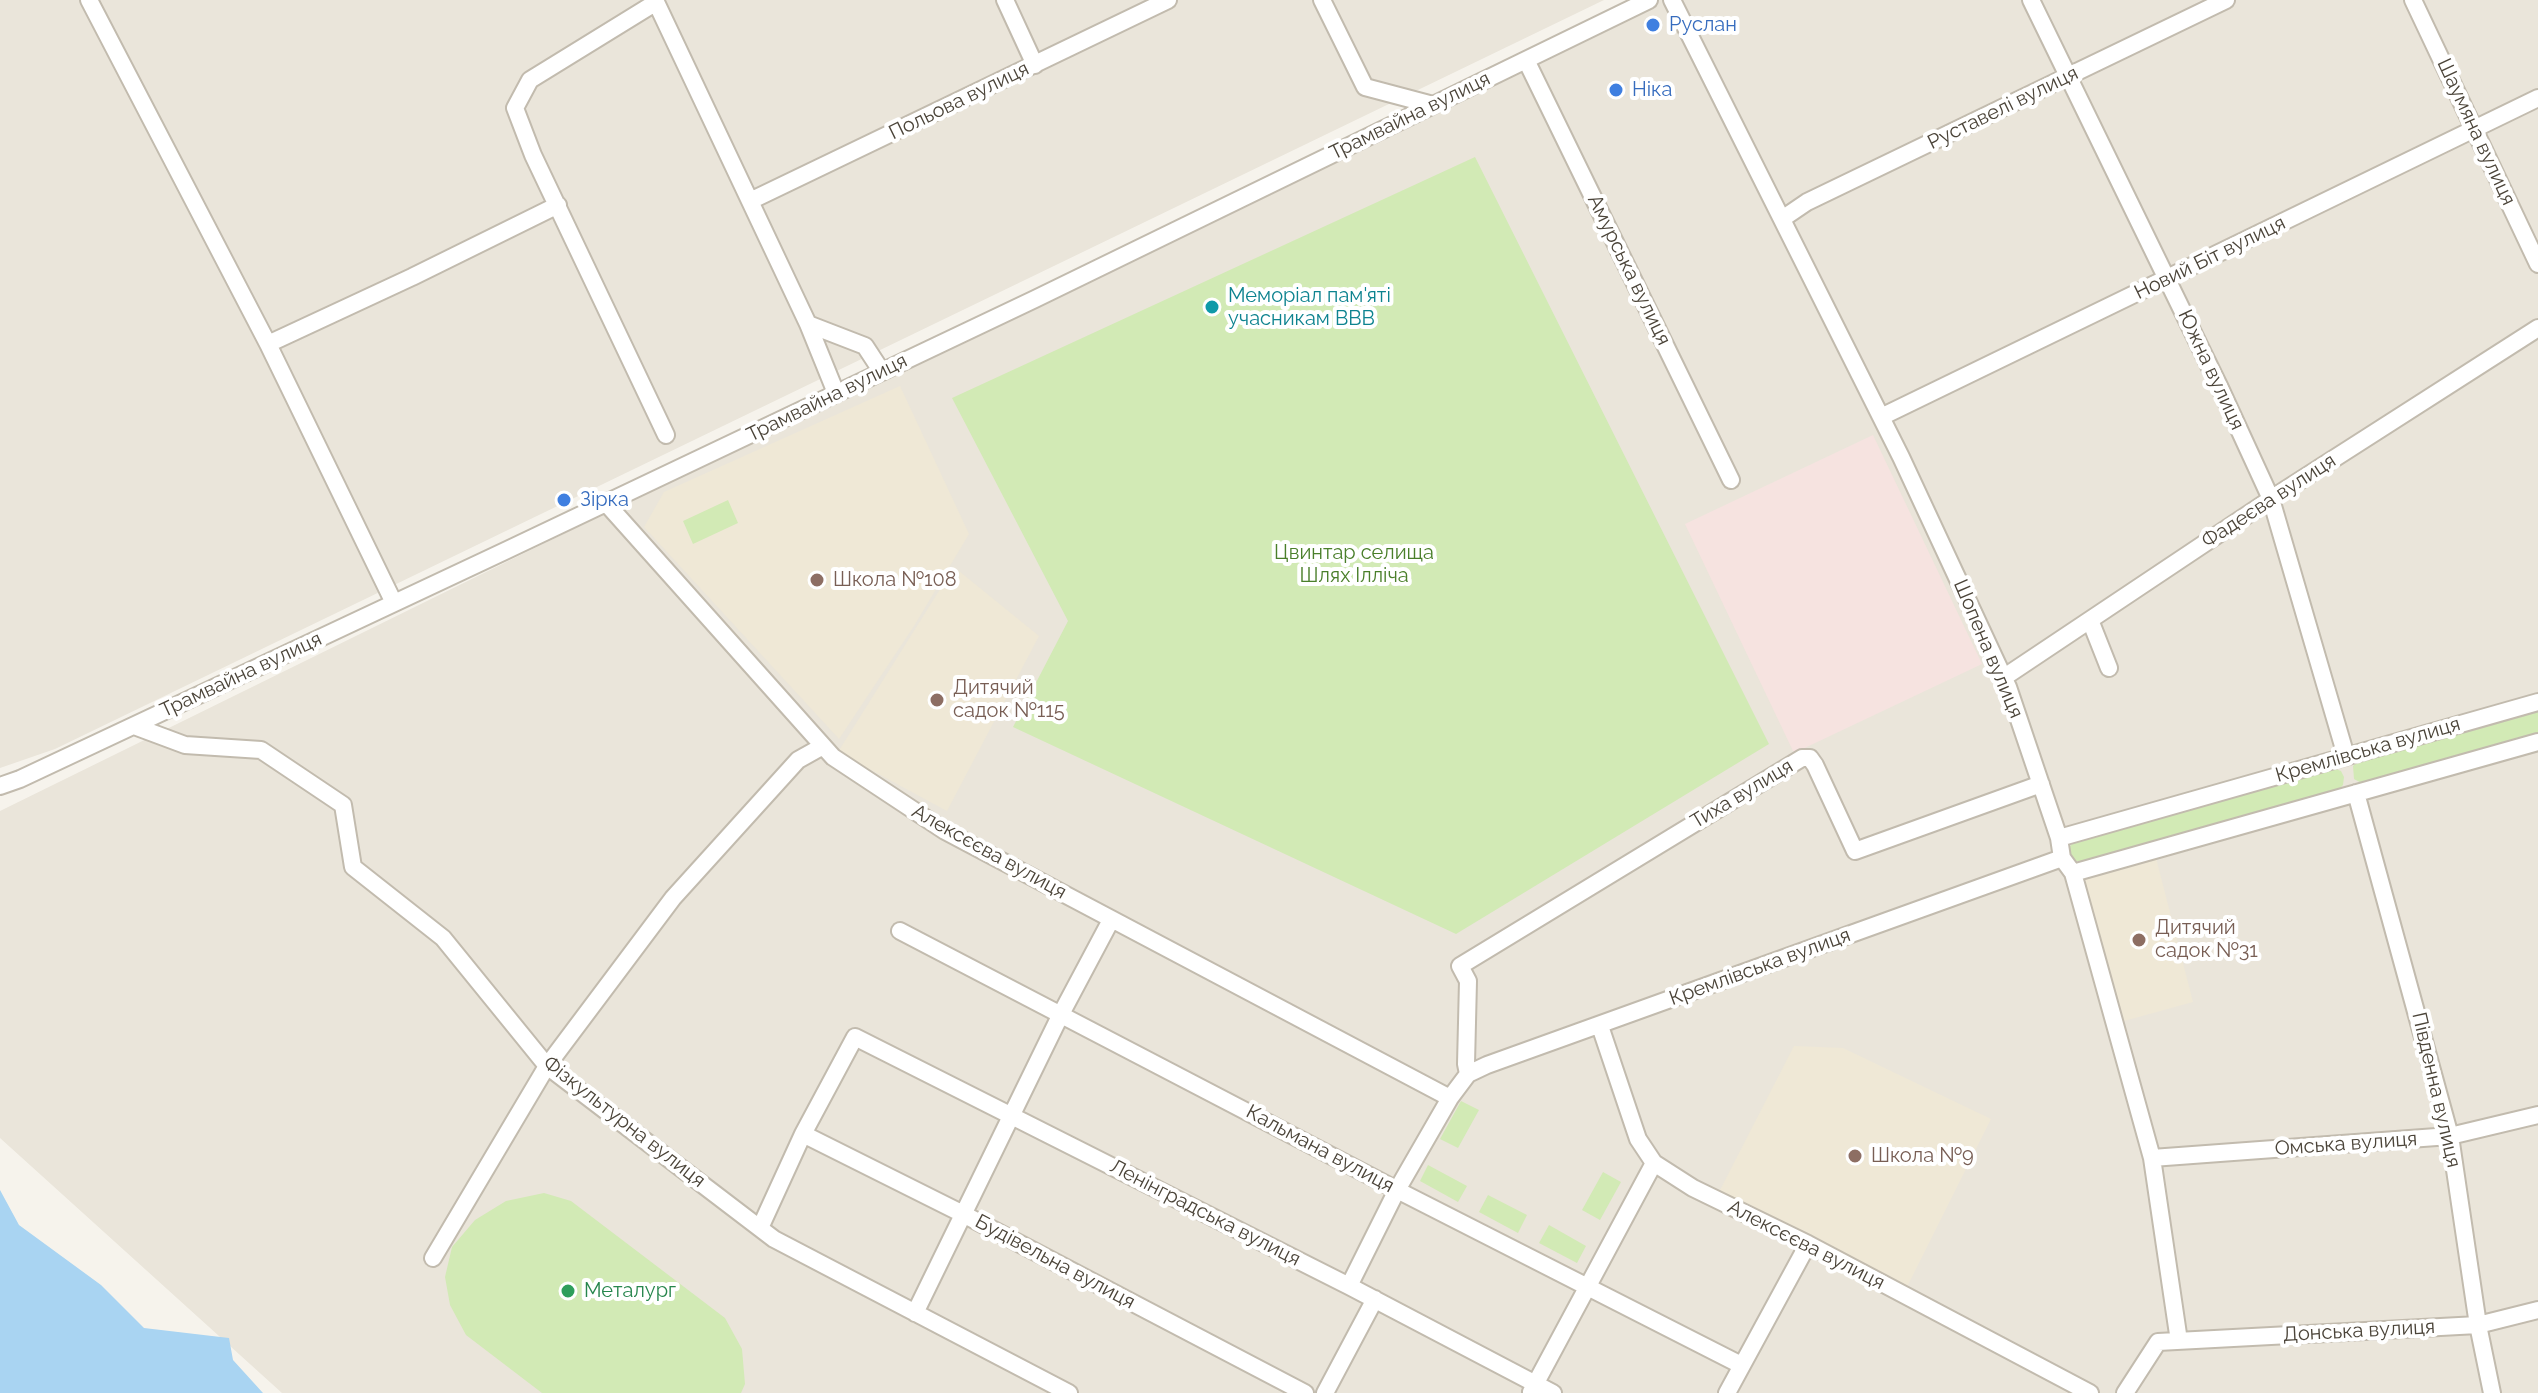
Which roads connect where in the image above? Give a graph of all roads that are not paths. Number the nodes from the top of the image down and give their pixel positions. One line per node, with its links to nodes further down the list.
1 (89, 0): 24 (street)
2 (1005, 0): 12 (street)
3 (1168, 0): 12 (street, Польова вулиця)
4 (1322, 0): 15 (street)
5 (1649, 0): 11 (street, Трамвайна вулиця)
6 (1672, 0): 19 (street, Шопена вулиця)
7 (2031, 0): 13 (street, Южна вулиця)
8 (2226, 0): 13 (street, Руставелі вулиця)
9 (655, 1): 17 (street); 18 (street)
10 (2418, 2): 16 (street, Шаумяна вулиця)
11 (1526, 60): 15 (street, Трамвайна вулиця); 29 (street, Амурська вулиця)
12 (1035, 65): 17 (street, Польова вулиця)
13 (2068, 76): 19 (street, Руставелі вулиця); 21 (street, Южна вулиця)
14 (2538, 98): 16 (street, Новий Біт вулиця)
15 (1433, 105): 25 (street, Трамвайна вулиця)
16 (2474, 127): 20 (street, Шаумяна вулиця); 21 (street, Новий Біт вулиця)
17 (750, 201): 22 (street)
18 (558, 205): 24 (street); 28 (street)
19 (1782, 219): 27 (street, Шопена вулиця)
20 (2538, 264)
21 (2167, 279): 27 (street, Новий Біт вулиця); 30 (street, Южна вулиця)
22 (808, 324): 25 (street); 26 (street)
23 (2538, 328): 30 (street, Фадеєва вулиця)
24 (268, 344): 32 (street)
25 (882, 372): 26 (street, Трамвайна вулиця)
26 (836, 393): 31 (street, Трамвайна вулиця)
27 (1881, 417): 35 (street, Шопена вулиця)
28 (666, 435)
29 (1731, 480)
30 (2271, 499): 33 (street, Фадеєва вулиця); 40 (street, Южна вулиця)
31 (606, 503): 32 (street, Трамвайна вулиця); 39 (street, Алексєєва вулиця)
32 (394, 603): 37 (street, Трамвайна вулиця)
33 (2090, 620): 34 (street); 35 (street, Фадеєва вулиця)
34 (2109, 668)
35 (2003, 678): 41 (street, Шопена вулиця)
36 (2538, 702): 40 (street, Кремлівська вулиця)
37 (134, 726): 42 (street, Трамвайна вулиця); 51 (street, Фiзкультурна вулиця)
38 (2538, 742): 43 (street, Кремлівська вулиця)
39 (823, 746): 47 (street, Алексєєва вулиця); 51 (street)
40 (2346, 756): 44 (street, Кремлівська вулиця)
41 (2041, 784): 44 (street, Шопена вулиця); 52 (street, Тиха вулиця)
42 (0, 786)
43 (2356, 793): 46 (street, Кремлівська вулиця); 57 (street, Південна вулиця)
44 (2059, 838): 45 (street, Шопена вулиця)
45 (2062, 858): 46 (street, Шопена вулиця); 50 (street, Кремлівська вулиця)
46 (2073, 873): 58 (street, Шопена вулиця)
47 (1111, 920): 49 (street); 53 (street, Алексєєва вулиця)
48 (900, 931): 49 (street, Кальмана вулиця)
49 (1061, 1014): 55 (street); 60 (street, Кальмана вулиця)
50 (1600, 1026): 52 (street, Кремлівська вулиця); 59 (street, Алексєєва вулиця)
51 (547, 1066): 62 (street, Фiзкультурна вулиця); 64 (street)
52 (1465, 1077): 53 (street)
53 (1450, 1098): 60 (street)
54 (2538, 1115): 57 (street, Омська вулиця)
55 (1011, 1116): 56 (street, Ленінградська вулиця); 61 (street); 65 (street, Ленінградська вулиця)
56 (803, 1134): 61 (street, Будівельна вулиця); 62 (street)
57 (2450, 1136): 58 (street, Омська вулиця); 70 (street, Південна вулиця)
58 (2152, 1158): 71 (street, Шопена вулиця)
59 (1654, 1163): 63 (street, Алексєєва вулиця); 66 (street)
60 (1397, 1190): 65 (street); 66 (street, Кальмана вулиця)
61 (963, 1214): 69 (street); 75 (street, Будівельна вулиця)
62 (760, 1228): 69 (street, Фiзкультурна вулиця)
63 (1808, 1244): 72 (street); 79 (street, Алексєєва вулиця)
64 (433, 1258)
65 (1349, 1286): 67 (street, Ленінградська вулиця)
66 (1587, 1286): 72 (street, Кальмана вулиця); 73 (street)
67 (1375, 1299): 73 (street, Ленінградська вулиця); 76 (street)
68 (2538, 1310): 70 (street, Донська вулиця)
69 (915, 1313): 74 (street, Фiзкультурна вулиця)
70 (2478, 1325): 71 (street, Донська вулиця); 81 (street, Південна вулиця)
71 (2179, 1341): 80 (street)
72 (1741, 1365): 78 (street)
73 (1533, 1388): 77 (street, Ленінградська вулиця)
74 (1069, 1393)
75 (1305, 1393)
76 (1325, 1393)
77 (1553, 1393)
78 (1727, 1393)
79 (2090, 1393)
80 (2125, 1393)
81 (2492, 1393)

